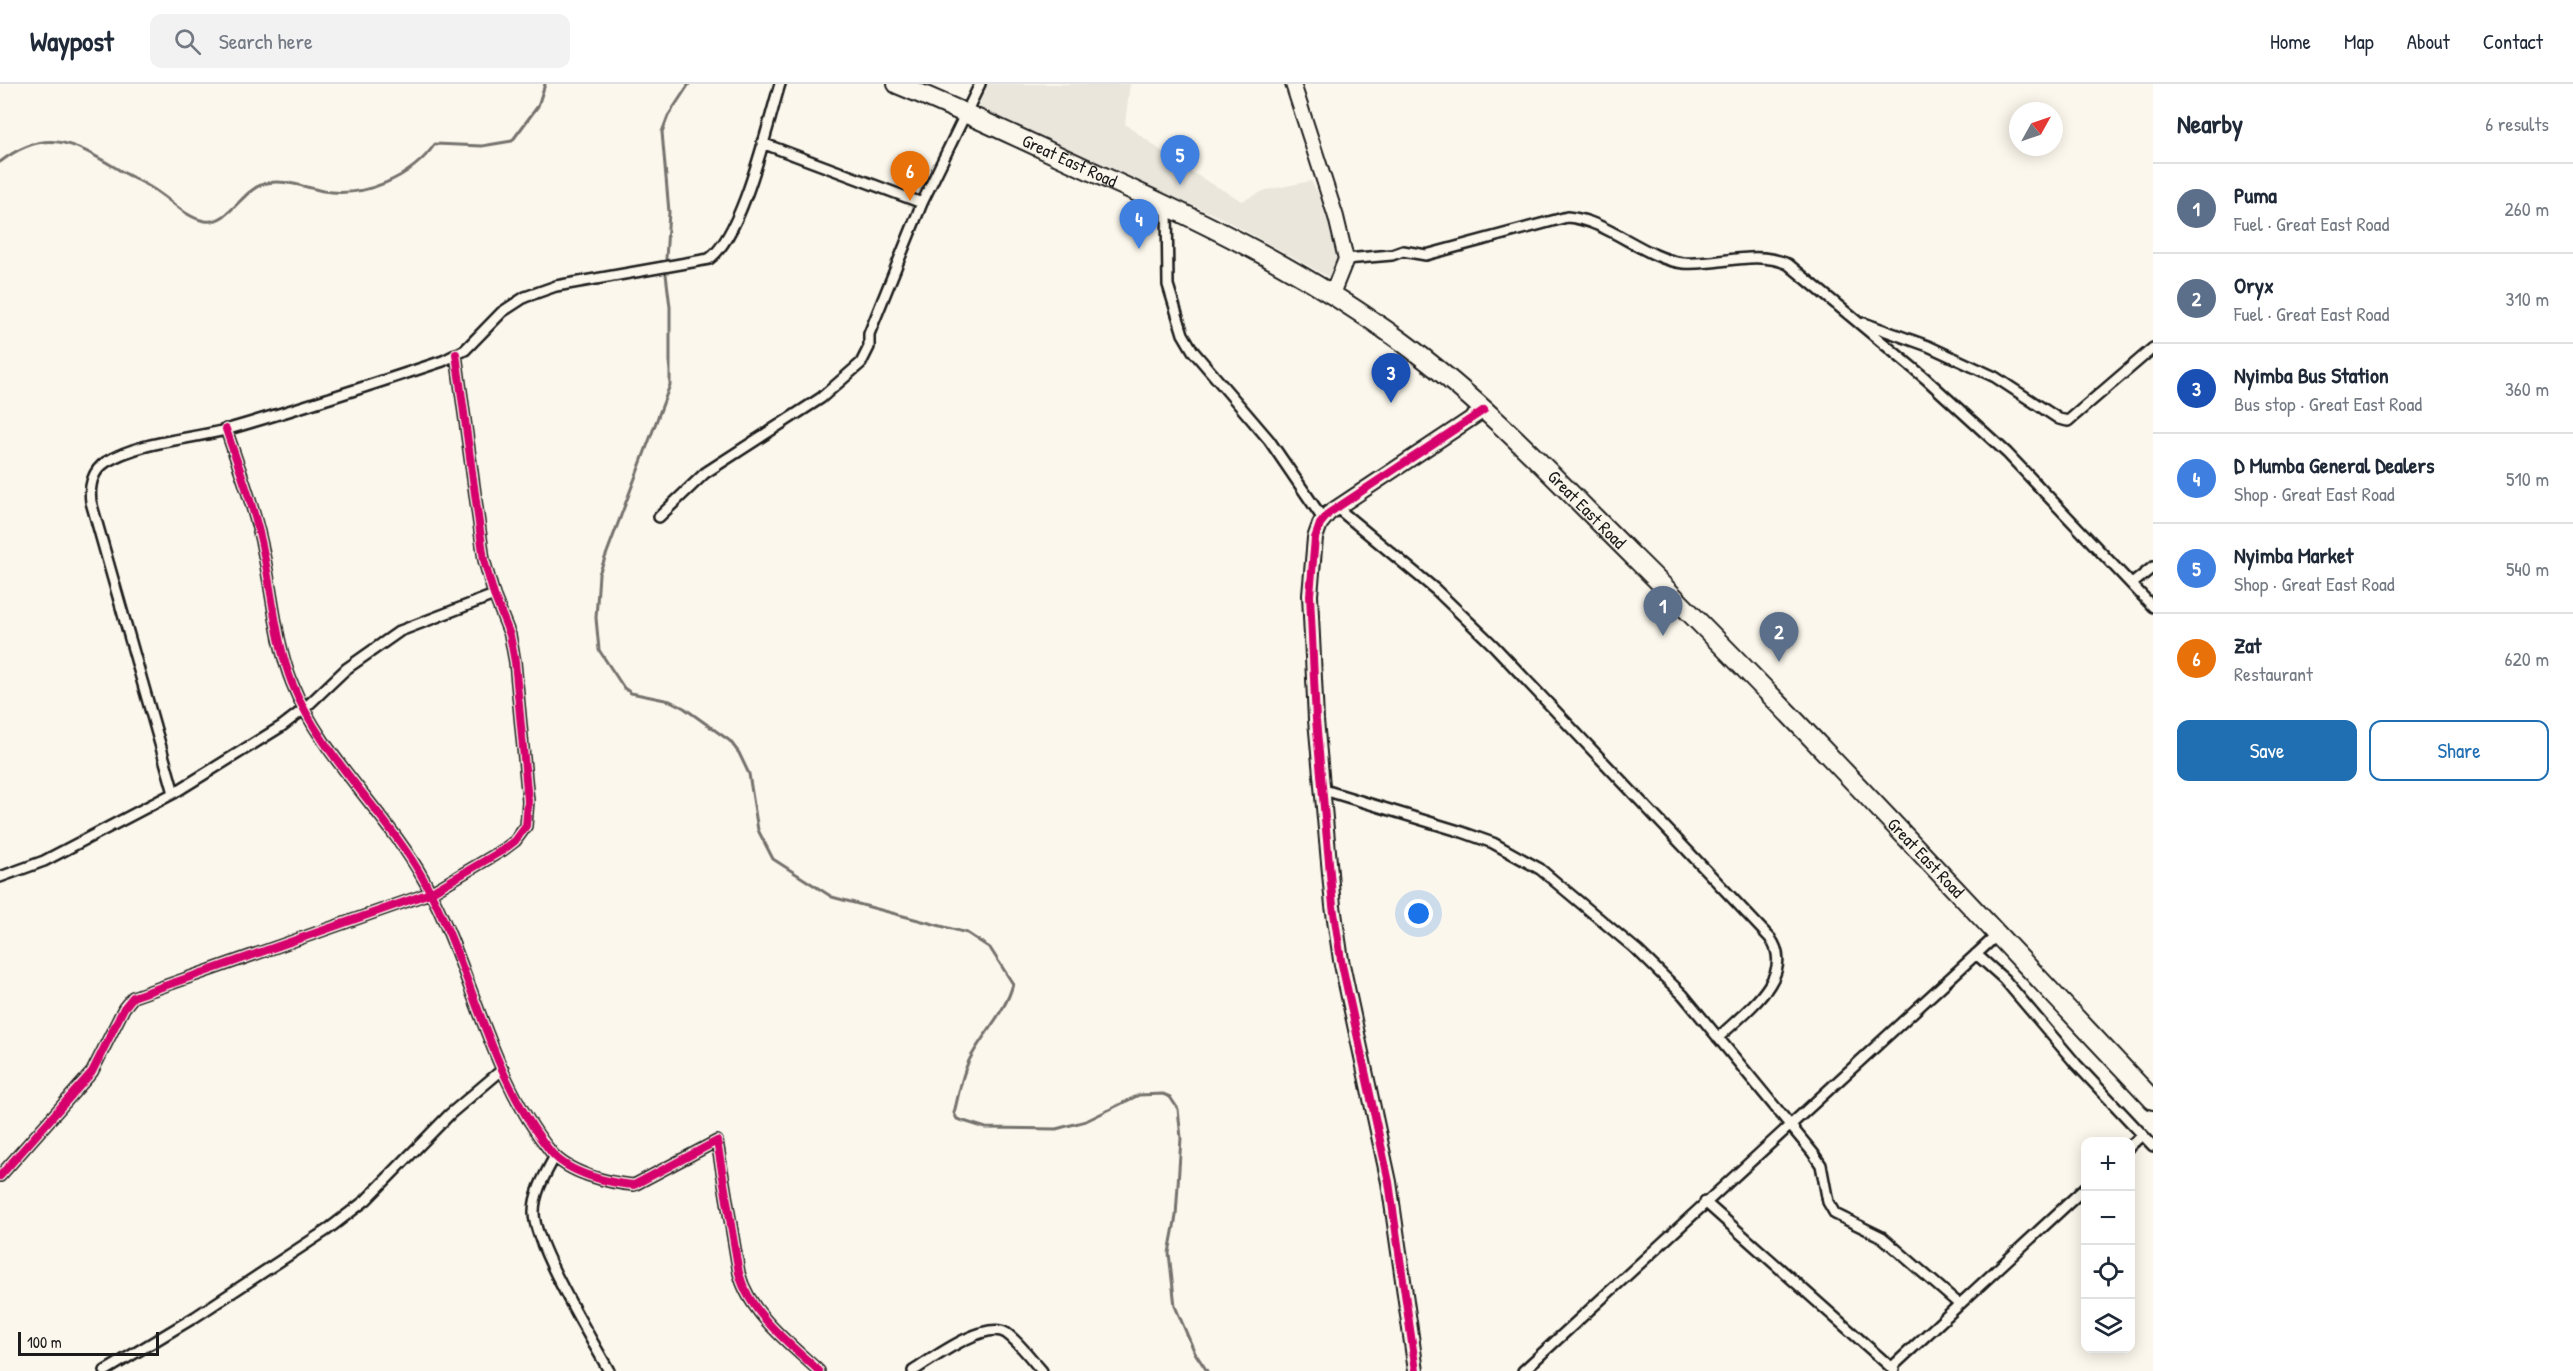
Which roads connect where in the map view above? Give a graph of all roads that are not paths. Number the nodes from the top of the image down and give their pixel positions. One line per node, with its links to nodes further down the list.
1 (780, 84): 6 (street)
2 (897, 84): 5 (highway, Great East Road)
3 (980, 84): 5 (street)
4 (1293, 84): 9 (street)
5 (967, 113): 7 (street); 8 (highway, Great East Road)
6 (762, 143): 7 (street); 13 (street)
7 (922, 203): 17 (street)
8 (1167, 204): 10 (highway, Great East Road); 18 (street)
9 (1347, 259): 10 (street); 11 (street)
10 (1332, 294): 14 (highway, Great East Road)
11 (1859, 322): 12 (street); 20 (street)
12 (2153, 348)
13 (456, 354): 15 (street); 21 (street)
14 (1485, 410): 16 (street); 28 (highway, Great East Road)
15 (226, 429): 23 (street); 25 (street)
16 (1336, 507): 18 (street); 30 (street)
17 (659, 517)
18 (1323, 519): 24 (street)
19 (2153, 567): 20 (street)
20 (2132, 584): 22 (street)
21 (494, 595): 23 (street); 27 (street)
22 (2153, 607)
23 (304, 709): 25 (street); 27 (street)
24 (1322, 789): 30 (street); 48 (street)
25 (174, 793): 26 (street)
26 (0, 877)
27 (430, 893): 31 (street); 38 (street)
28 (1997, 935): 29 (street); 32 (highway, Great East Road)
29 (1976, 954): 33 (street); 34 (street)
30 (1718, 1038): 33 (street)
31 (503, 1069): 37 (street); 43 (street)
32 (2153, 1100)
33 (1790, 1125): 40 (street); 41 (street)
34 (2142, 1135): 35 (street); 36 (street)
35 (2135, 1141)
36 (2153, 1146)
37 (555, 1156): 44 (street); 45 (street)
38 (0, 1176)
39 (2081, 1191): 41 (street)
40 (1705, 1202): 42 (street); 49 (street)
41 (1959, 1304): 42 (street)
42 (1893, 1369)
43 (105, 1371)
44 (609, 1371)
45 (819, 1371)
46 (913, 1371): 47 (street)
47 (1042, 1371)
48 (1416, 1371)
49 (1523, 1371)

